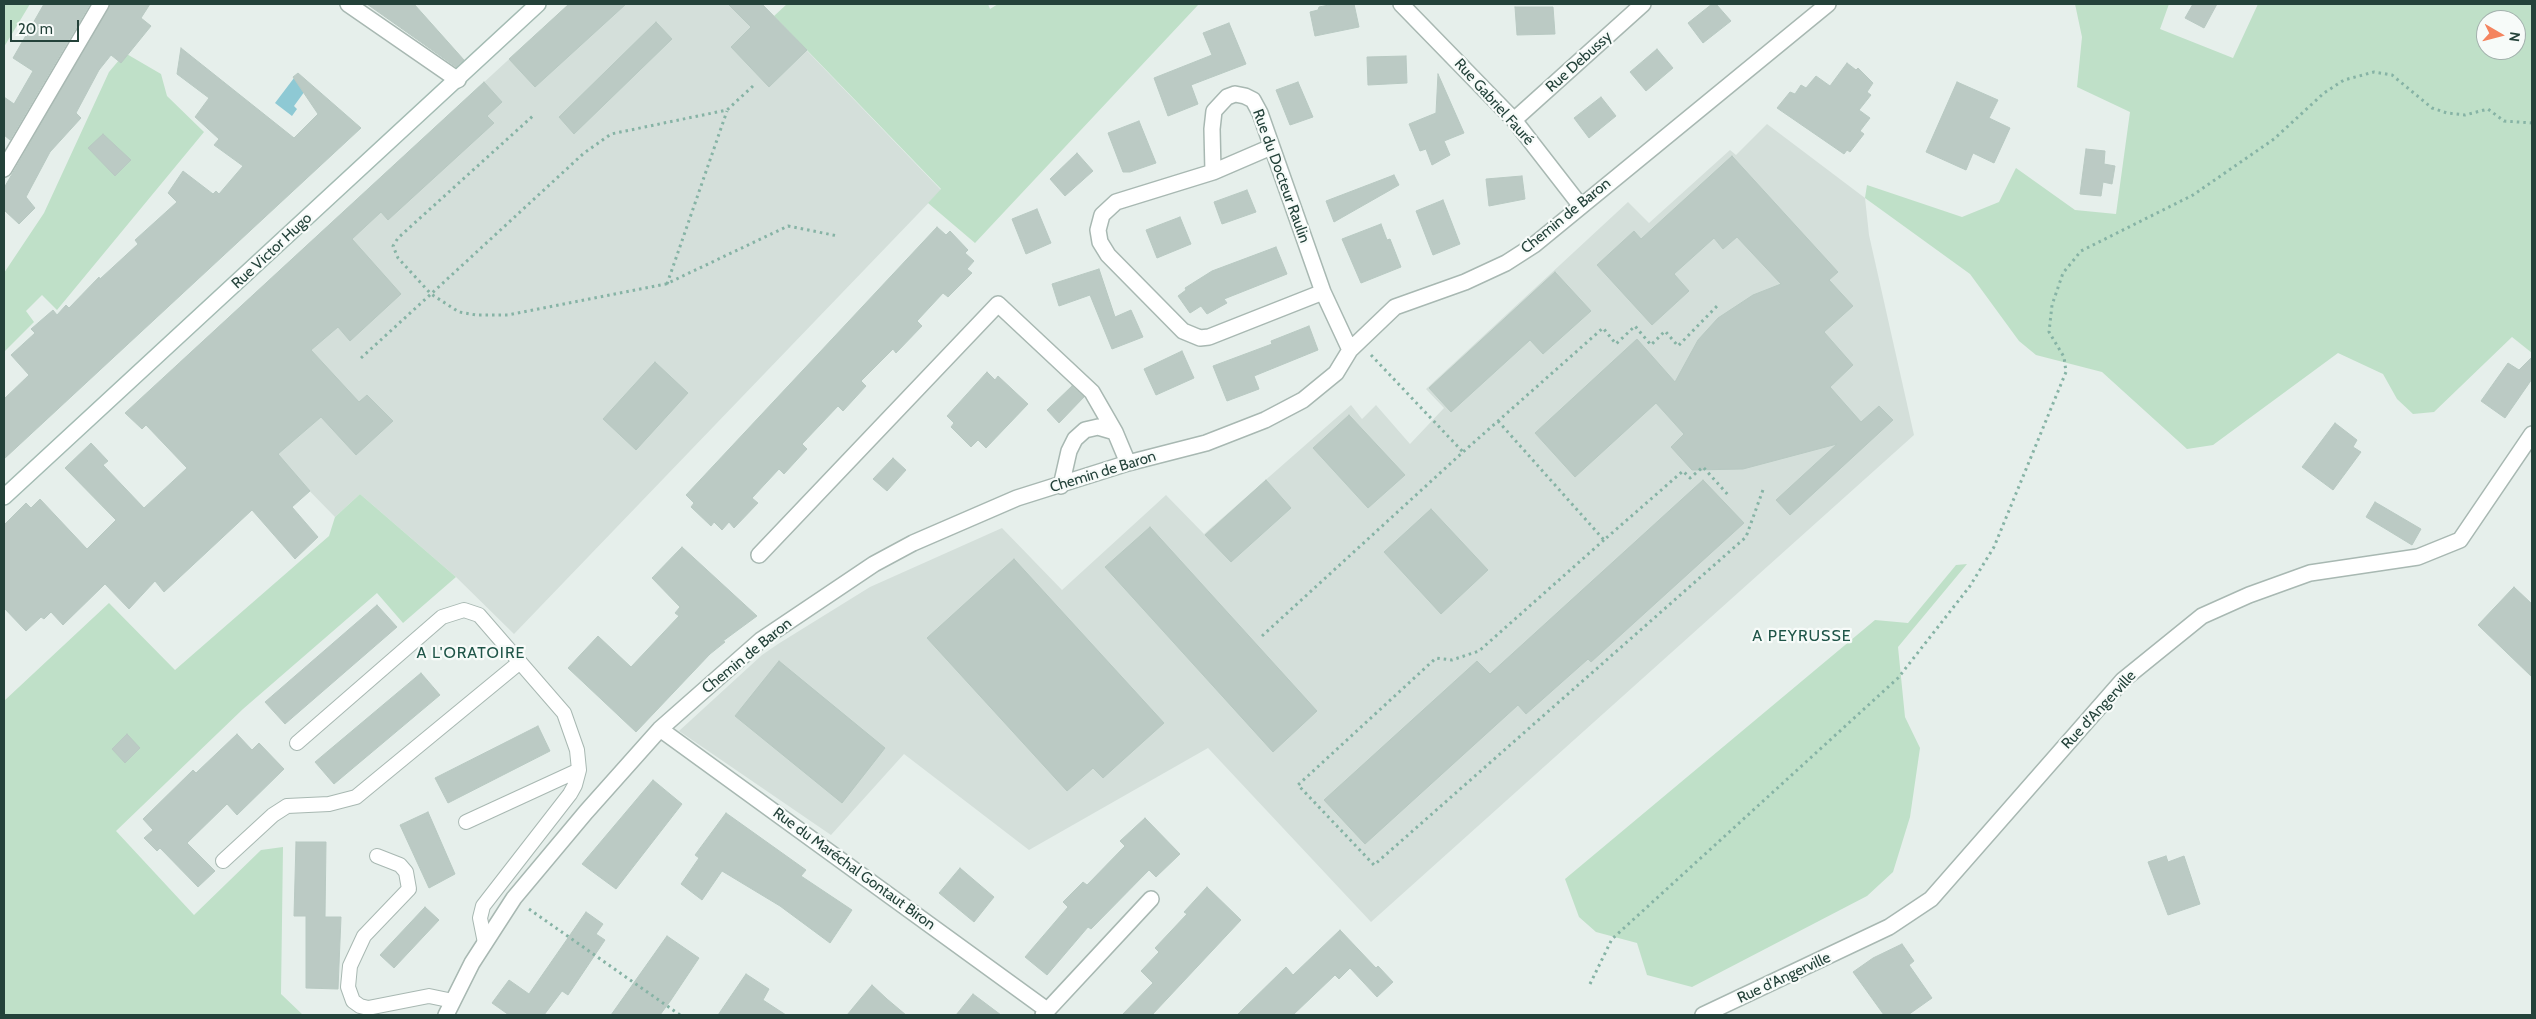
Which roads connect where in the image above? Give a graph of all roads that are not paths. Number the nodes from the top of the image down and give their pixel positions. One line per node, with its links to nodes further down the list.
1 (101, 4): 10 (street)
2 (348, 4): 7 (street)
3 (538, 4): 7 (street, Rue Victor Hugo)
4 (1401, 4): 8 (street, Rue Gabriel Fauré)
5 (1643, 4): 8 (street, Rue Debussy)
6 (1828, 4): 12 (street, Chemin de Baron)
7 (458, 80): 19 (street, Rue Victor Hugo)
8 (1514, 120): 12 (street, Rue Gabriel Fauré)
9 (1271, 147): 11 (street); 11 (street, Rue du Docteur Raulin); 13 (street, Rue du Docteur Raulin)
10 (4, 169)
11 (1213, 172): 13 (street)
12 (1580, 205): 14 (street, Chemin de Baron)
13 (1323, 292): 14 (street, Rue du Docteur Raulin)
14 (1350, 350): 17 (street, Chemin de Baron)
15 (1115, 432): 17 (street); 18 (street); 20 (street)
16 (2532, 434): 33 (street, Rue d'Angerville)
17 (1128, 463): 18 (street, Chemin de Baron)
18 (1061, 486): 22 (street, Chemin de Baron)
19 (4, 496)
20 (759, 555)
21 (520, 662): 23 (lane); 24 (lane); 27 (lane)
22 (660, 729): 29 (street, Chemin de Baron); 31 (street, Rue du Maréchal Gontaut Biron)
23 (297, 743)
24 (579, 770): 25 (lane); 29 (lane)
25 (466, 822)
26 (377, 856): 30 (lane)
27 (223, 861)
28 (1152, 899): 31 (street)
29 (485, 943): 30 (street, Chemin de Baron)
30 (453, 1001): 32 (street, Chemin de Baron)
31 (1045, 1013)
32 (446, 1015)
33 (1703, 1015)

